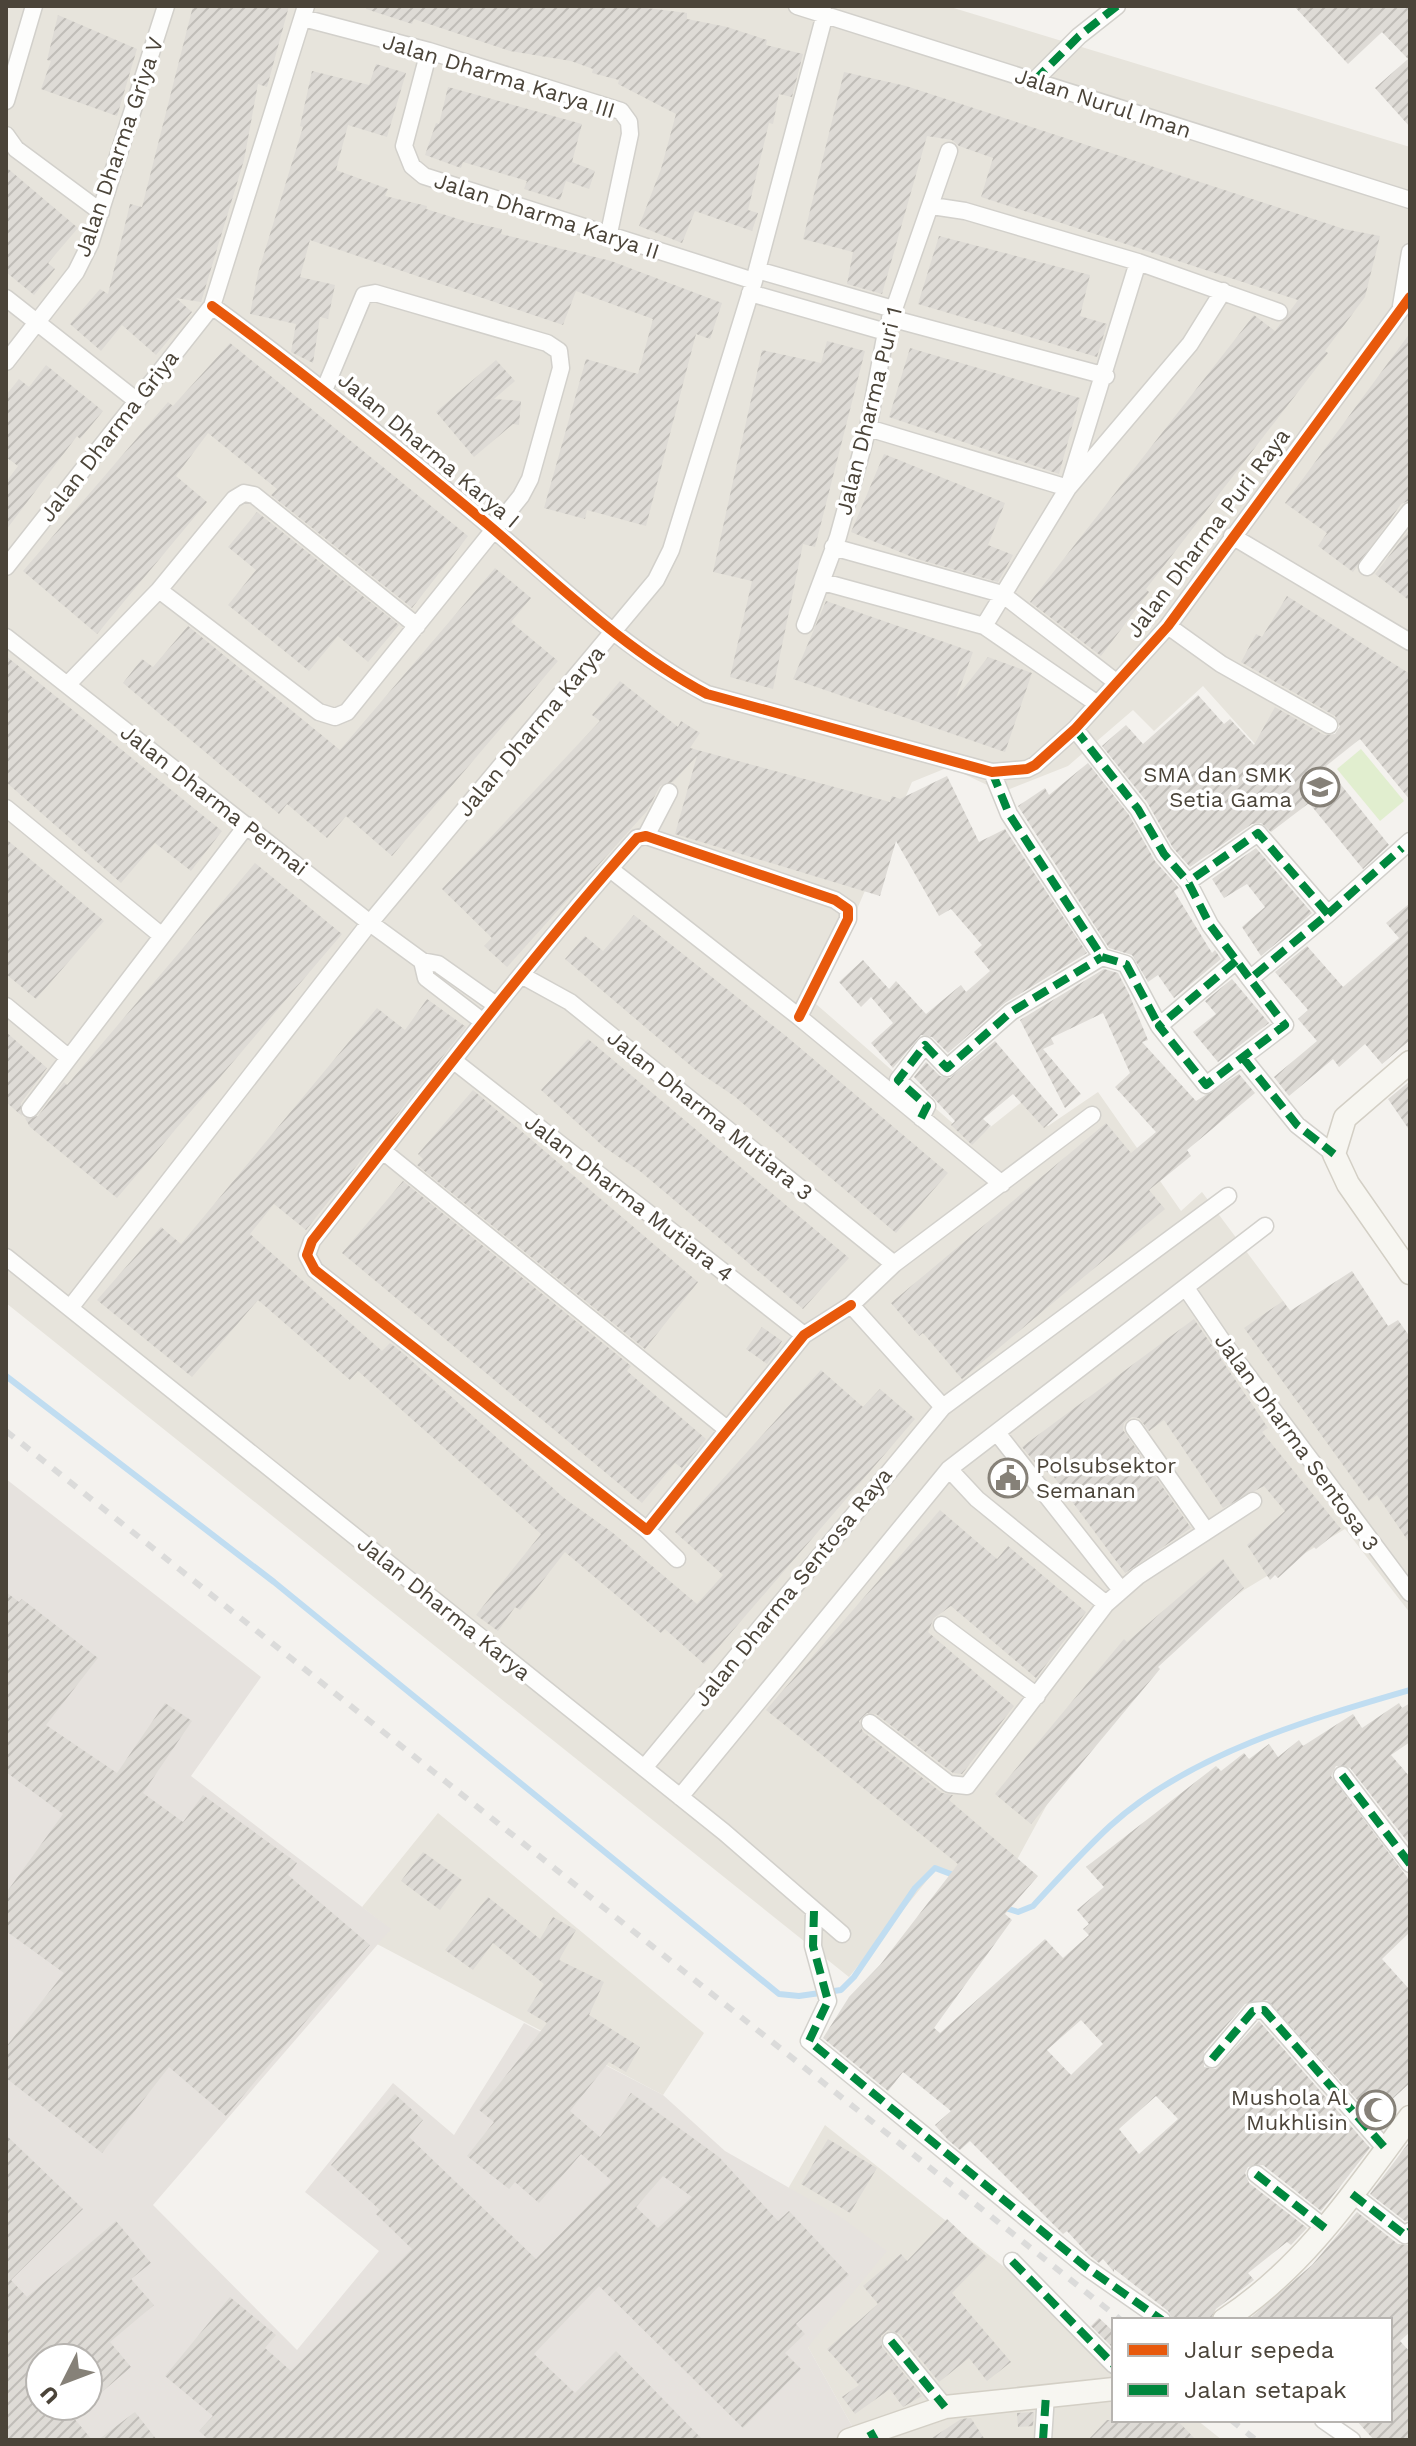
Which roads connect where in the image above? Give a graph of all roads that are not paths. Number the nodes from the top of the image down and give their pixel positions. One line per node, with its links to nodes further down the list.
1 (34, 6): 9 (street)
2 (166, 6): 14 (street, Jalan Dharma Griya V)
3 (797, 6): 6 (street, Jalan Nurul Iman)
4 (1117, 6): 8 (street)
5 (304, 12): 7 (street, Jalan Dharma Karya III); 22 (street)
6 (825, 14): 8 (street, Jalan Nurul Iman); 18 (street, Jalan Dharma Karya)
7 (429, 51): 15 (street, Jalan Dharma Karya III); 15 (street, Jalan Dharma Karya II)
8 (1034, 81): 12 (street, Jalan Nurul Iman)
9 (6, 101)
10 (6, 135): 14 (street)
11 (949, 151): 13 (street, Jalan Dharma Puri 1)
12 (1410, 200)
13 (932, 206): 17 (street); 24 (street, Jalan Dharma Puri 1)
14 (101, 212): 25 (street, Jalan Dharma Griya V)
15 (609, 233): 18 (street, Jalan Dharma Karya II)
16 (1410, 252): 21 (street, Jalan Dharma Puri Raya)
17 (1138, 262): 19 (street); 27 (street)
18 (753, 281): 24 (street); 24 (street); 45 (street, Jalan Dharma Karya)
19 (1223, 291): 23 (street); 31 (street)
20 (6, 298): 25 (street)
21 (1406, 302): 34 (street, Jalan Dharma Puri Raya)
22 (212, 306): 28 (street, Jalan Dharma Karya I); 29 (street, Jalan Dharma Griya)
23 (1279, 312)
24 (890, 320): 27 (street); 30 (street, Jalan Dharma Puri 1)
25 (38, 323): 26 (street, Jalan Dharma Griya V); 29 (street)
26 (6, 362)
27 (1106, 376): 31 (street)
28 (325, 388): 33 (street, Jalan Dharma Karya I); 33 (street, Jalan Dharma Karya I)
29 (137, 401): 36 (street, Jalan Dharma Griya)
30 (868, 428): 31 (street); 35 (street, Jalan Dharma Puri 1)
31 (1068, 488): 40 (street)
32 (1410, 511): 37 (street)
33 (495, 531): 42 (street); 45 (street, Jalan Dharma Karya I)
34 (1232, 536): 44 (street, Jalan Dharma Puri Raya); 47 (street)
35 (833, 547): 38 (street, Jalan Dharma Puri 1); 40 (street)
36 (6, 567)
37 (1367, 567)
38 (823, 582): 41 (street, Jalan Dharma Puri 1); 43 (street)
39 (159, 590): 42 (street); 42 (street); 49 (street)
40 (1002, 594): 43 (street); 48 (street)
41 (805, 625)
42 (417, 626)
43 (984, 626): 50 (street)
44 (1168, 626): 48 (street, Jalan Dharma Puri Raya); 51 (street)
45 (613, 634): 53 (street, Jalan Dharma Puri Raya); 62 (street, Jalan Dharma Karya)
46 (6, 637): 49 (street, Jalan Dharma Permai)
47 (1410, 642)
48 (1116, 682): 50 (street, Jalan Dharma Puri Raya)
49 (68, 684): 56 (street, Jalan Dharma Permai)
50 (1096, 703): 52 (street, Jalan Dharma Puri Raya)
51 (1329, 725)
52 (1075, 729): 53 (street, Jalan Dharma Puri Raya); 60 (street)
53 (992, 772): 64 (street)
54 (669, 792): 57 (street)
55 (6, 808): 63 (street)
56 (247, 825): 62 (street, Jalan Dharma Permai); 63 (street)
57 (646, 836): 59 (street); 71 (street)
58 (1406, 845): 61 (street)
59 (610, 869): 67 (street); 71 (street)
60 (1188, 882): 61 (street); 66 (street)
61 (1328, 914): 68 (street)
62 (370, 923): 65 (street, Jalan Dharma Permai); 91 (street, Jalan Dharma Karya)
63 (162, 936): 74 (street)
64 (1102, 957): 73 (street); 80 (street)
65 (422, 961): 69 (street, Jalan Dharma Permai); 72 (street, Jalan Dharma Permai)
66 (1236, 961): 68 (street); 73 (street)
67 (521, 975): 69 (street); 87 (street, Jalan Dharma Mutiara 3)
68 (1250, 979): 75 (street)
69 (496, 1005): 72 (street)
70 (6, 1006): 74 (street)
71 (799, 1017): 80 (street)
72 (482, 1021): 76 (street)
73 (1159, 1026): 75 (street)
74 (69, 1058): 78 (street)
75 (1243, 1058): 82 (street)
76 (454, 1061): 81 (street); 92 (street, Jalan Dharma Mutiara 4)
77 (1410, 1062): 82 (street)
78 (30, 1109)
79 (1092, 1115): 83 (street)
80 (921, 1118): 83 (street)
81 (383, 1151): 95 (street); 100 (street)
82 (1334, 1154): 88 (street)
83 (1002, 1184): 87 (street)
84 (1228, 1196): 93 (street, Jalan Dharma Sentosa Raya)
85 (1265, 1226): 89 (street)
86 (6, 1257): 91 (street, Jalan Dharma Karya)
87 (894, 1264): 90 (street)
88 (1410, 1273)
89 (1186, 1288): 96 (street); 103 (street, Jalan Dharma Sentosa 3)
90 (851, 1305): 92 (street); 93 (street)
91 (70, 1308): 108 (street, Jalan Dharma Karya)
92 (804, 1335): 95 (street)
93 (943, 1407): 108 (street, Jalan Dharma Sentosa Raya)
94 (1134, 1428): 99 (street)
95 (728, 1430): 100 (street)
96 (998, 1434): 97 (street); 102 (street)
97 (949, 1469): 104 (street); 110 (street)
98 (1253, 1501): 99 (street)
99 (1205, 1529): 102 (street)
100 (647, 1530): 101 (street)
101 (677, 1559)
102 (1121, 1590): 104 (street)
103 (1410, 1593)
104 (1106, 1604): 106 (street)
105 (942, 1625): 106 (street)
106 (1037, 1696): 107 (street)
107 (870, 1723)
108 (644, 1768): 110 (street, Jalan Dharma Karya)
109 (1342, 1775): 111 (street)
110 (680, 1797): 112 (street, Jalan Dharma Karya)
111 (1410, 1864)
112 (814, 1911): 113 (street, Jalan Dharma Karya); 122 (street)
113 (842, 1934)
114 (1212, 2059): 116 (street)
115 (1410, 2117): 116 (street)
116 (1386, 2149): 118 (street)
117 (1256, 2174): 119 (street)
118 (1352, 2194): 119 (street); 120 (street)
119 (1325, 2228): 123 (street)
120 (1410, 2231)
121 (1012, 2261): 125 (street)
122 (1159, 2318)
123 (1227, 2318)
124 (891, 2341): 128 (street)
125 (1112, 2363)
126 (1112, 2389): 127 (street)
127 (1046, 2395): 128 (street); 131 (street)
128 (945, 2407): 130 (street)
129 (1326, 2422): 132 (street)
130 (865, 2437)
131 (1043, 2440)
132 (1352, 2440)

